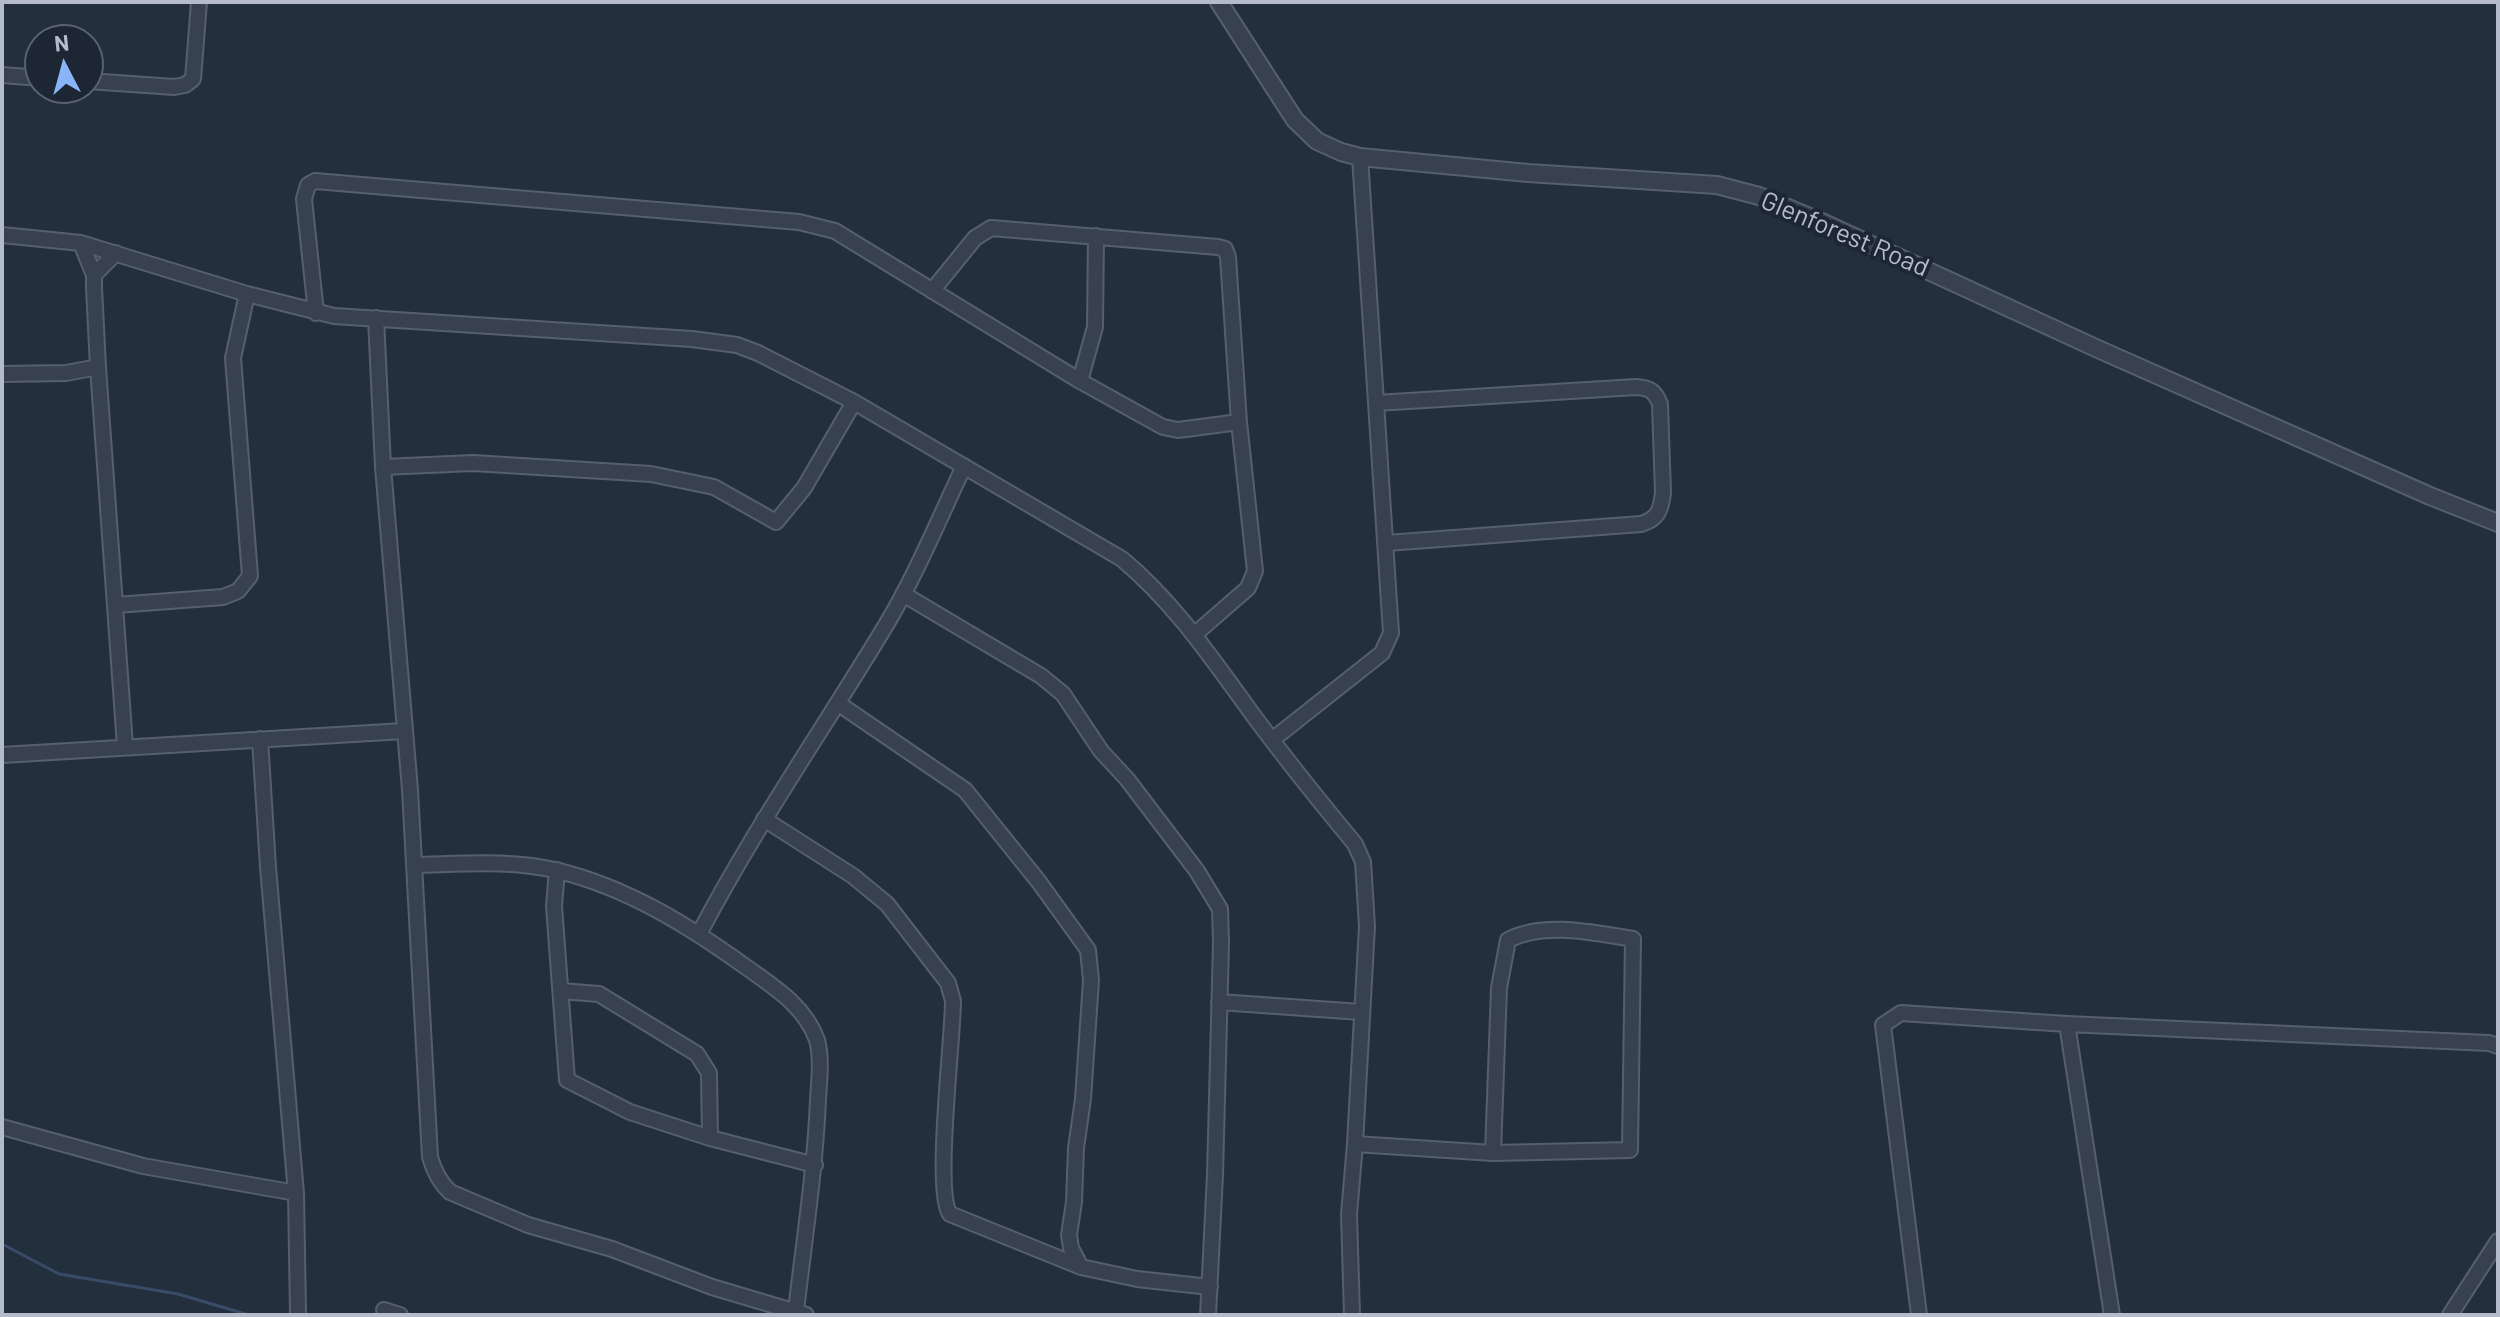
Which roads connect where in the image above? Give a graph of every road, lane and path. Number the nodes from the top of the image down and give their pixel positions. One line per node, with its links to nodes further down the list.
1 (199, 2): 5 (street)
2 (1219, 2): 6 (street, Glenforest Road)
3 (2, 75): 4 (street)
4 (24, 77)
5 (104, 82)
6 (1360, 157): 20 (street); 24 (street, Glenforest Road)
7 (2, 235): 9 (street)
8 (1096, 236): 12 (street); 18 (street); 21 (street)
9 (81, 243): 10 (street); 11 (street)
10 (116, 253): 11 (street); 13 (street)
11 (94, 275): 16 (street)
12 (932, 291): 14 (street); 18 (street)
13 (247, 294): 14 (street); 27 (street)
14 (316, 313): 15 (street)
15 (376, 318): 19 (street); 23 (street)
16 (98, 367): 17 (street); 27 (street)
17 (2, 374)
18 (1080, 381): 21 (street)
19 (854, 402): 22 (street); 23 (street)
20 (1376, 403): 25 (street); 25 (street)
21 (1239, 422): 28 (street)
22 (964, 466): 26 (street); 28 (street)
23 (383, 467): 30 (street)
24 (2498, 523)
25 (1387, 543): 32 (street)
26 (903, 594): 29 (street); 40 (street)
27 (116, 605): 33 (street)
28 (1194, 635): 32 (street)
29 (839, 704): 35 (street); 51 (street)
30 (404, 731): 31 (street); 36 (street)
31 (260, 739): 33 (street); 49 (street)
32 (1272, 740): 41 (street)
33 (125, 746): 34 (street)
34 (2, 755)
35 (764, 819): 38 (street); 51 (street)
36 (414, 865): 37 (street); 54 (street)
37 (557, 870): 38 (street); 39 (street)
38 (699, 934): 48 (street)
39 (561, 991): 45 (street); 45 (street)
40 (1219, 1002): 41 (street); 52 (street)
41 (1361, 1012): 46 (street)
42 (2067, 1024): 43 (street); 59 (street); 60 (street)
43 (2498, 1046)
44 (2, 1127): 49 (street)
45 (710, 1138): 48 (street)
46 (1355, 1144): 47 (street); 58 (street)
47 (1493, 1153): 47 (street)
48 (815, 1165): 54 (street)
49 (296, 1193): 55 (street)
50 (2498, 1241): 61 (street)
51 (1081, 1267): 52 (street)
52 (1210, 1287): 57 (street)
53 (384, 1310): 56 (street)
54 (801, 1313)
55 (298, 1315)
56 (400, 1315)
57 (1208, 1315)
58 (1352, 1315)
59 (1919, 1315)
60 (2112, 1315)
61 (2450, 1315)

